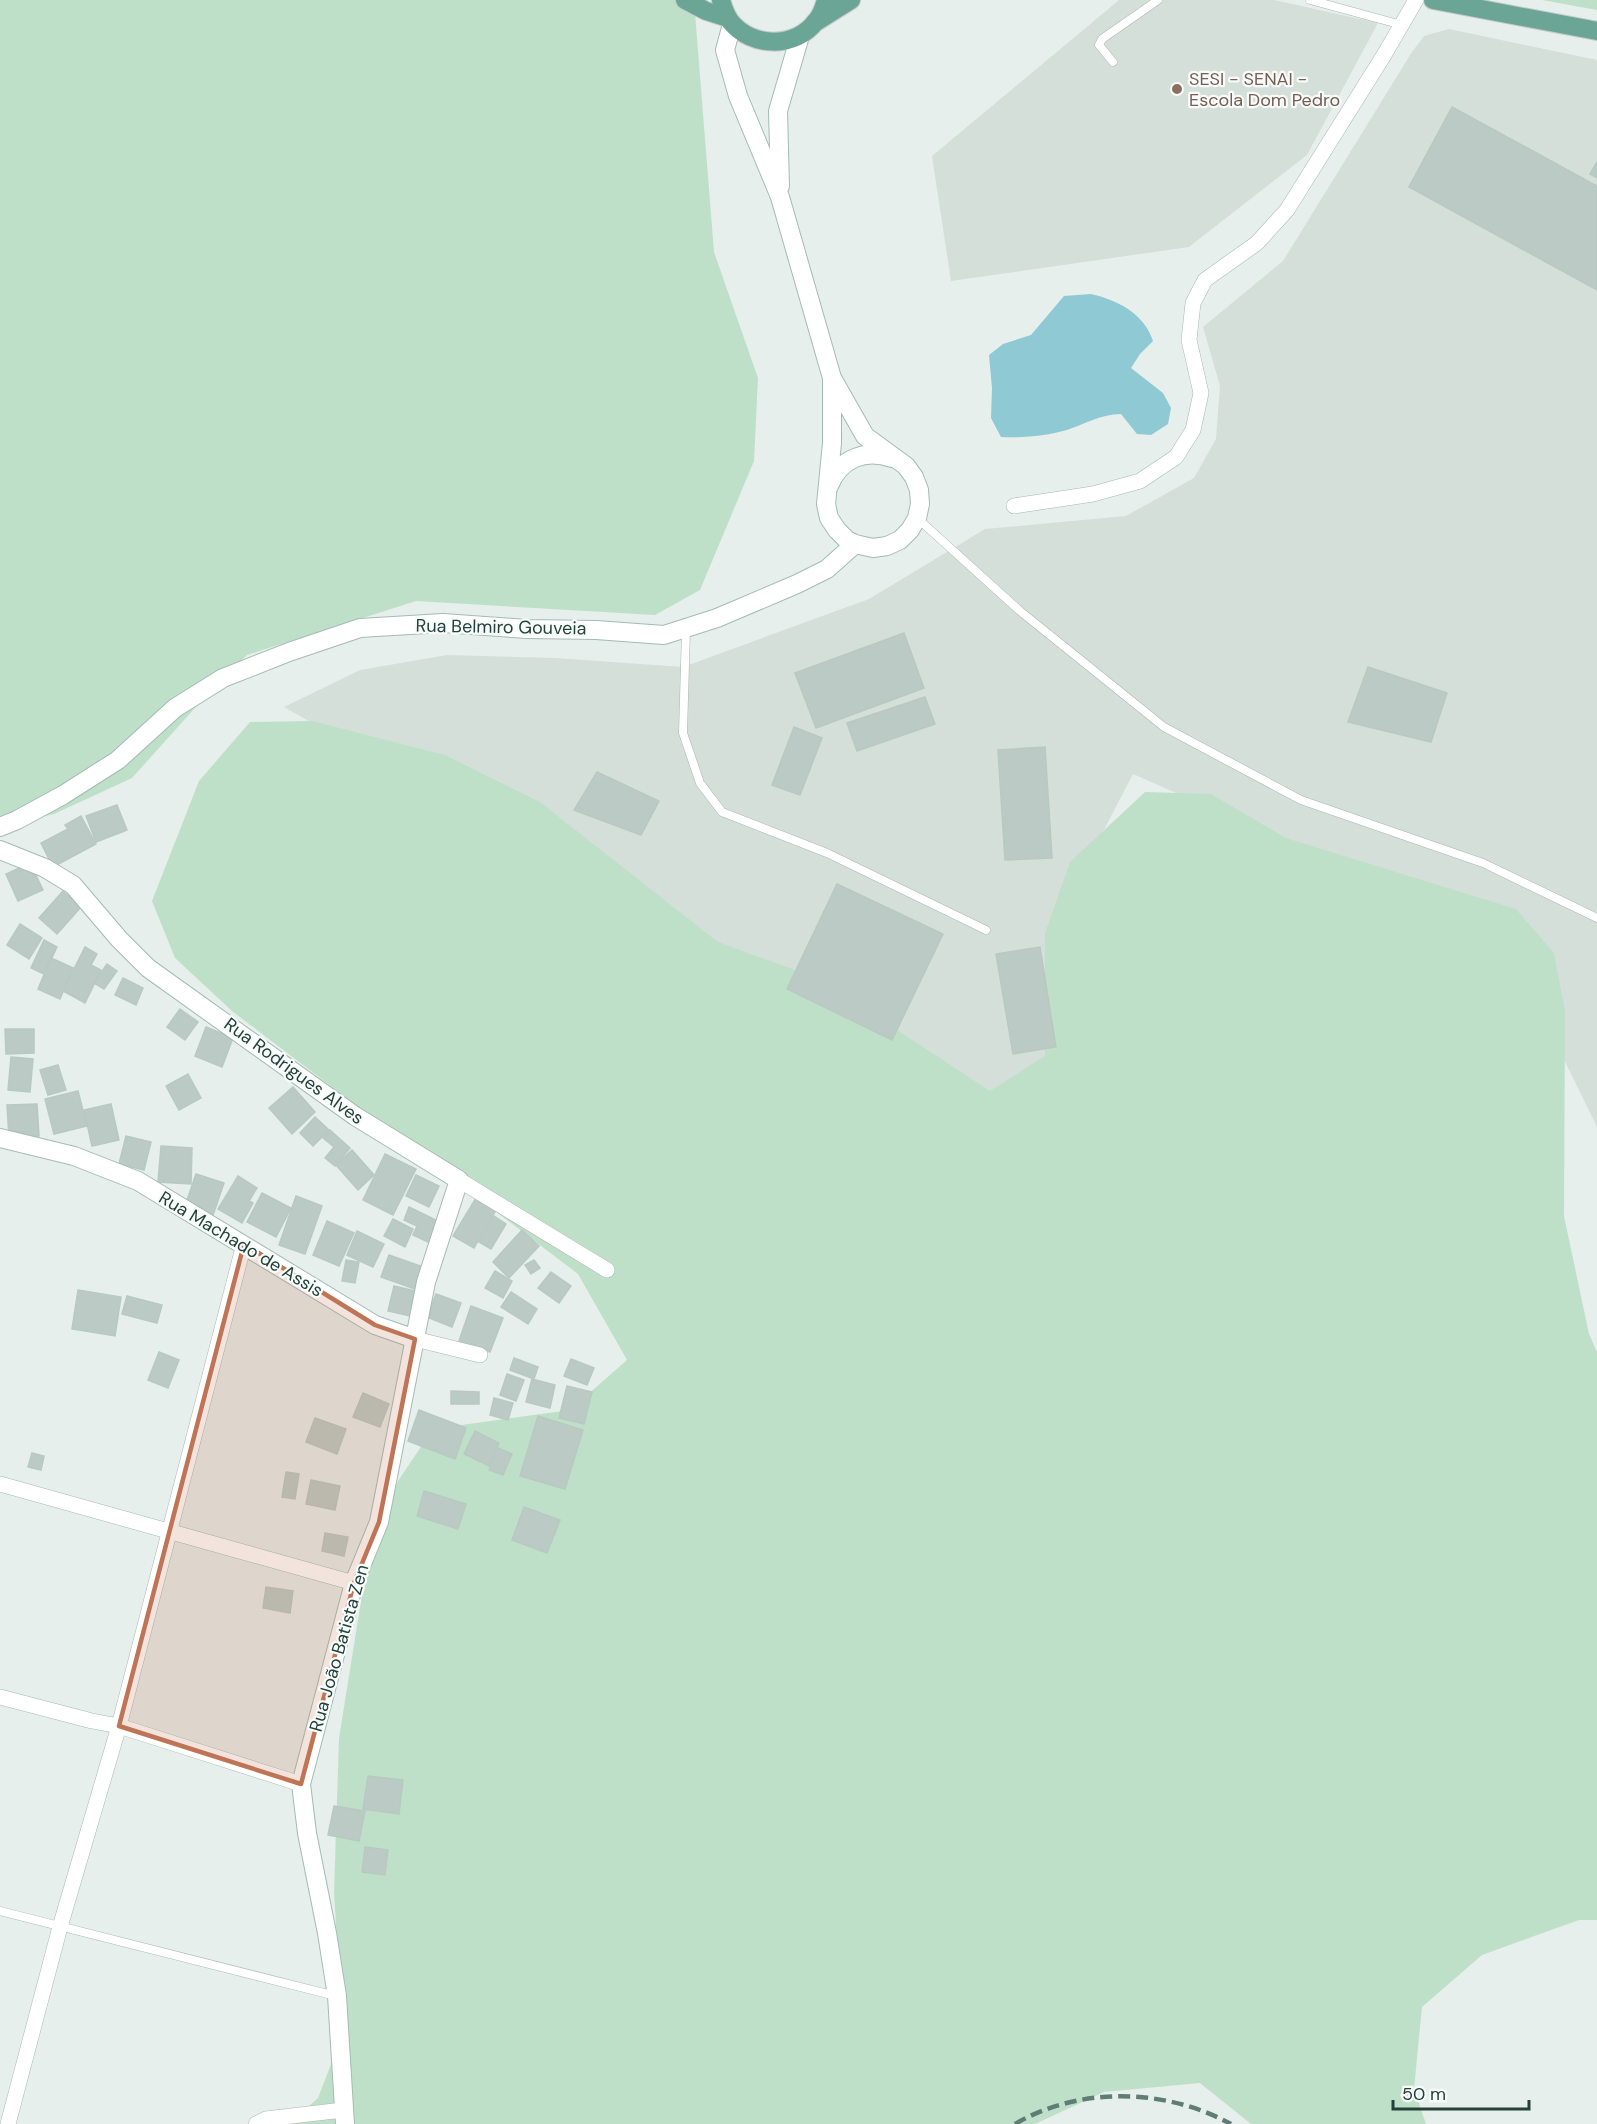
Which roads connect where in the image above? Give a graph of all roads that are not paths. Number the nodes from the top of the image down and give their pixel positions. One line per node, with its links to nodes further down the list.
1 (685, 0): 9 (main road)
2 (720, 0): 9 (main road)
3 (826, 0): 10 (main road)
4 (851, 0): 10 (main road)
5 (1158, 0): 14 (lane)
6 (1310, 0): 11 (lane)
7 (1416, 0): 11 (street)
8 (1433, 0): 12 (main road)
9 (730, 21): 13 (main road); 15 (street)
10 (816, 22): 13 (main road)
11 (1402, 25): 19 (street)
12 (1597, 31)
13 (800, 36): 15 (street)
14 (1113, 62)
15 (780, 197): 16 (street)
16 (832, 378): 17 (street); 18 (street)
17 (894, 458): 18 (street); 20 (street)
18 (828, 490): 21 (street)
19 (1014, 506)
20 (917, 518): 21 (street); 25 (lane)
21 (855, 544): 22 (street, Rua Belmiro Gouveia)
22 (686, 628): 23 (street, Rua Belmiro Gouveia); 26 (lane)
23 (0, 827)
24 (0, 850): 28 (street, Rua Rodrigues Alves)
25 (1597, 918)
26 (986, 930)
27 (0, 1138): 29 (street, Rua Machado de Assis)
28 (459, 1180): 30 (street, Rua Rodrigues Alves); 31 (street, Rua João Batista Zen)
29 (244, 1244): 31 (street, Rua Machado de Assis); 34 (street)
30 (607, 1270)
31 (415, 1338): 32 (street, Rua Machado de Assis); 35 (street, Rua João Batista Zen)
32 (480, 1355)
33 (0, 1484): 34 (street)
34 (170, 1530): 35 (street); 37 (street)
35 (354, 1583): 38 (street, Rua João Batista Zen)
36 (0, 1697): 37 (street)
37 (119, 1726): 38 (street); 40 (street)
38 (302, 1784): 41 (street, Rua João Batista Zen)
39 (0, 1911): 40 (lane)
40 (60, 1927): 41 (lane); 43 (street)
41 (337, 1996): 42 (street, Rua João Batista Zen)
42 (344, 2117): 44 (street)
43 (8, 2124)
44 (256, 2124)

